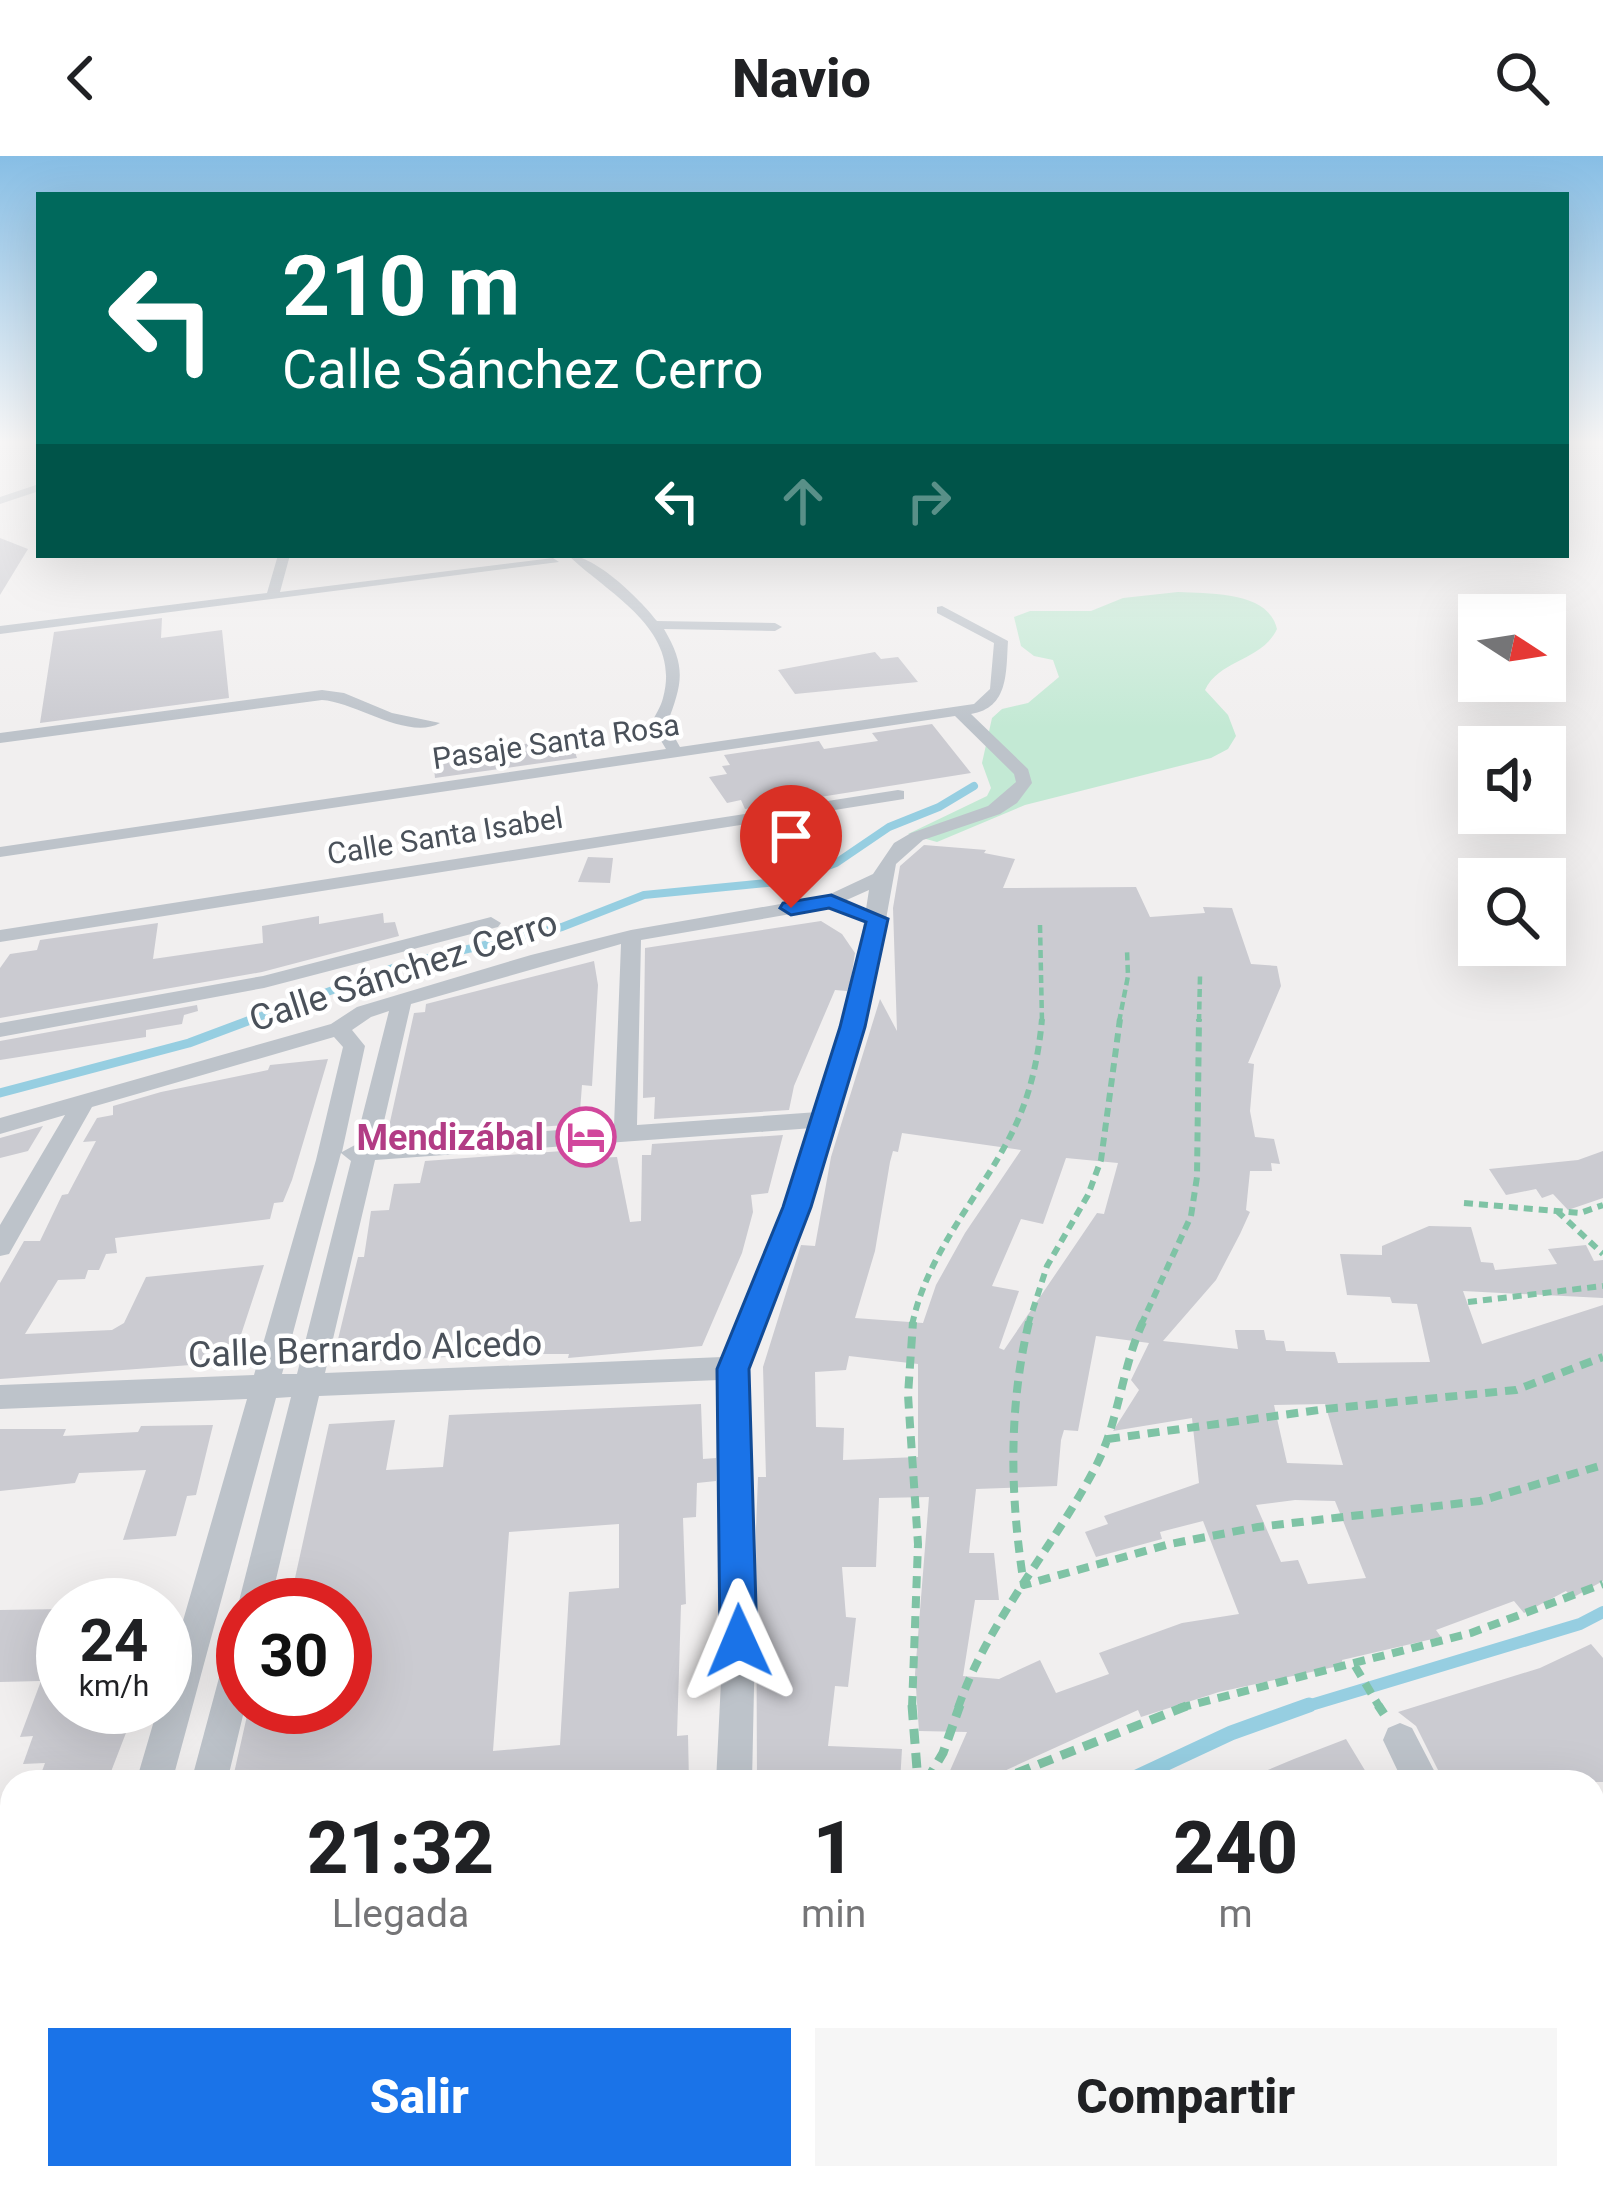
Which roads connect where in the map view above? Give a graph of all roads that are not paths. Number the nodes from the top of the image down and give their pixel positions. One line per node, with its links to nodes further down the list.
1 (283, 558): 4 (street)
2 (577, 558): 6 (street)
3 (553, 562): 4 (street)
4 (272, 598): 8 (street)
5 (942, 610): 9 (street)
6 (653, 625): 7 (street); 12 (street)
7 (775, 627)
8 (0, 630)
9 (961, 713): 12 (street, Pasaje Santa Rosa); 15 (street)
10 (432, 723): 11 (street)
11 (0, 738)
12 (676, 755): 14 (street, Pasaje Santa Rosa)
13 (898, 795): 19 (street, Calle Santa Isabel)
14 (0, 852)
15 (881, 878): 16 (street, Calle Sánchez Cerro); 17 (street)
16 (831, 901): 17 (street); 20 (street, Calle Sánchez Cerro)
17 (878, 919): 26 (street)
18 (491, 923): 22 (street)
19 (0, 936)
20 (631, 936): 21 (street, Calle Sánchez Cerro); 28 (street)
21 (402, 1000): 23 (street, Calle Sánchez Cerro); 24 (street)
22 (0, 1030)
23 (346, 1038): 24 (street); 25 (street, Calle Sánchez Cerro); 30 (street)
24 (393, 1040): 29 (street)
25 (85, 1100): 27 (street, Calle Sánchez Cerro); 31 (street)
26 (823, 1119): 28 (street); 32 (street)
27 (0, 1126)
28 (625, 1131): 29 (street)
29 (368, 1148): 30 (street); 33 (street)
30 (328, 1160): 34 (street)
31 (0, 1247)
32 (733, 1369): 33 (street, Calle Bernardo Alcedo); 41 (street)
33 (308, 1388): 34 (street, Calle Bernardo Alcedo); 36 (street)
34 (266, 1389): 35 (street, Calle Bernardo Alcedo); 39 (street)
35 (0, 1397)
36 (261, 1578)
37 (221, 1734): 40 (street)
38 (1400, 1740): 42 (street)
39 (157, 1770)
40 (212, 1770)
41 (734, 1770)
42 (1416, 1770)

